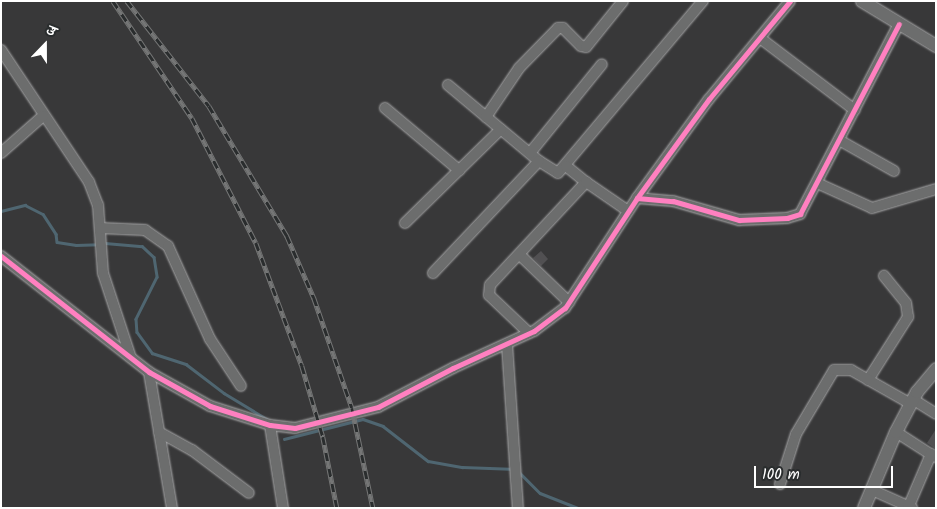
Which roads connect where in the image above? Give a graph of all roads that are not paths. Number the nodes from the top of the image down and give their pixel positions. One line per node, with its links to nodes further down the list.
1 (623, 1): 14 (street)
2 (703, 1): 20 (street)
3 (790, 1): 6 (street)
4 (862, 1): 5 (main road)
5 (899, 24): 7 (main road); 12 (street)
6 (760, 38): 12 (street); 26 (street)
7 (936, 46)
8 (1, 50): 13 (street)
9 (602, 64): 18 (street)
10 (448, 86): 14 (street)
11 (385, 108): 21 (street)
12 (855, 110): 16 (street)
13 (43, 116): 17 (street); 29 (street)
14 (486, 117): 15 (street)
15 (501, 129): 18 (street); 21 (street)
16 (839, 140): 22 (street); 24 (street)
17 (1, 153)
18 (530, 153): 19 (street)
19 (539, 162): 20 (street); 32 (street)
20 (566, 166): 23 (street)
21 (459, 170): 28 (street)
22 (894, 170)
23 (586, 182): 27 (street); 30 (street)
24 (817, 183): 25 (street); 26 (street)
25 (936, 189)
26 (636, 198): 27 (street)
27 (628, 211): 34 (street)
28 (405, 223)
29 (100, 232): 37 (street); 41 (street)
30 (520, 255): 34 (street); 35 (street)
31 (1, 256): 37 (street)
32 (433, 273)
33 (884, 276): 40 (street)
34 (569, 302): 35 (street)
35 (529, 333): 36 (street)
36 (507, 344): 44 (street); 54 (street)
37 (131, 358): 39 (street)
38 (936, 369): 42 (main road)
39 (149, 372): 44 (street); 45 (street)
40 (868, 380): 42 (street); 48 (street)
41 (241, 386)
42 (912, 402): 43 (street); 46 (main road)
43 (936, 414)
44 (270, 425): 53 (street)
45 (159, 432): 50 (street); 52 (street)
46 (896, 432): 47 (street); 49 (main road)
47 (933, 455): 51 (street)
48 (780, 484)
49 (872, 490): 51 (street); 55 (main road)
50 (249, 493)
51 (910, 507)
52 (172, 508)
53 (283, 508)
54 (518, 508)
55 (864, 508)

